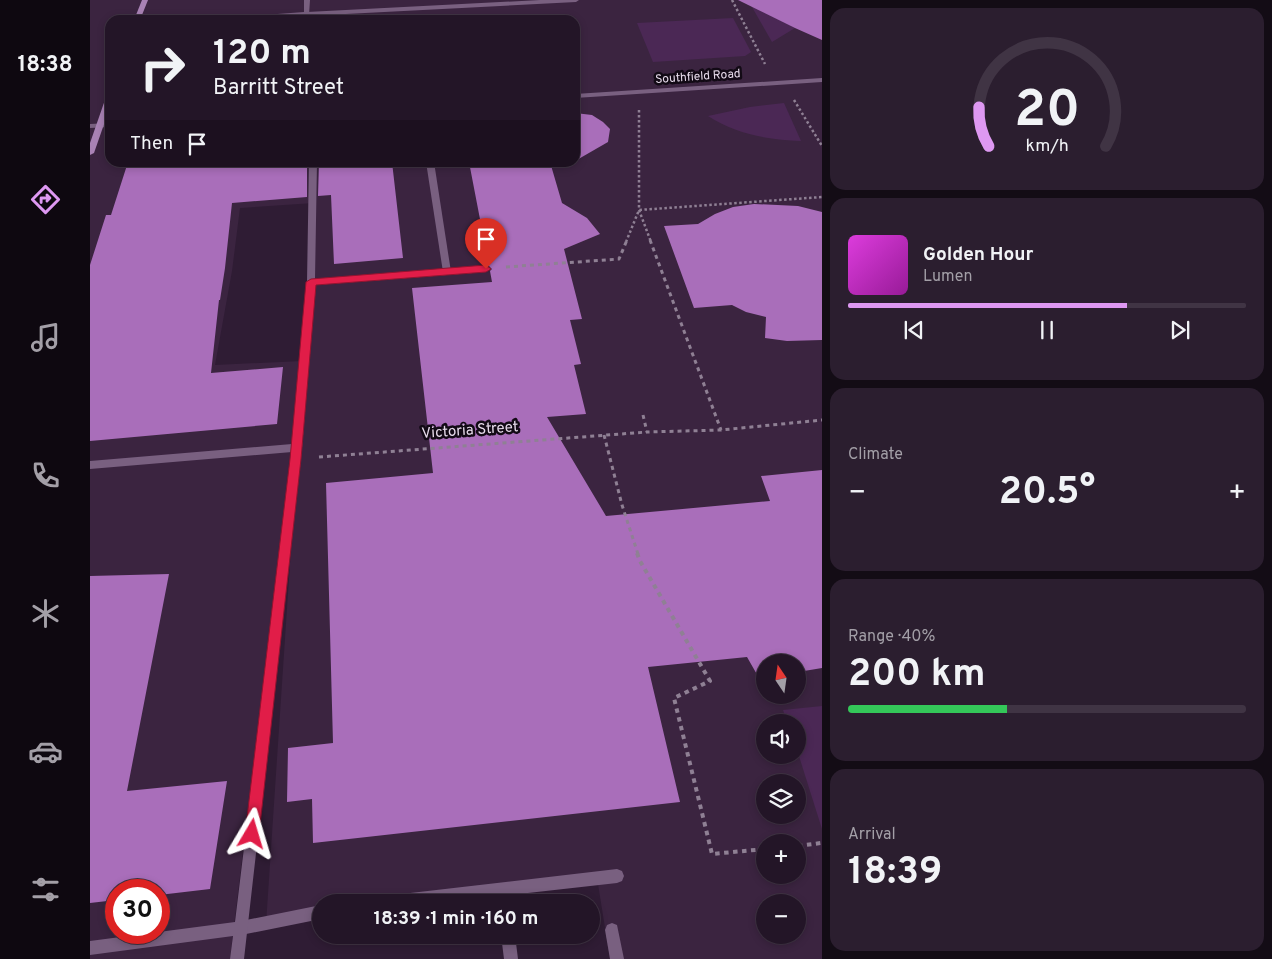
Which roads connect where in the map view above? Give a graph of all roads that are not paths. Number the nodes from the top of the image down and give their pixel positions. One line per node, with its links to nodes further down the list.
1 (145, 0): 5 (main road)
2 (307, 0): 4 (street)
3 (576, 0): 4 (street)
4 (307, 14): 6 (street)
5 (139, 15)
6 (294, 15)
7 (822, 80): 8 (street, Southfield Road)
8 (580, 96)
9 (105, 112): 11 (main road)
10 (90, 126): 11 (street)
11 (100, 126): 12 (street); 13 (main road)
12 (105, 126)
13 (90, 153)
14 (313, 167): 18 (street)
15 (431, 167): 17 (street)
16 (486, 269): 17 (street)
17 (447, 272): 18 (street)
18 (311, 282): 19 (street)
19 (296, 453): 20 (street); 24 (street)
20 (90, 464)
21 (617, 876): 22 (street)
22 (514, 894)
23 (312, 914): 24 (street)
24 (241, 928): 27 (street); 28 (street)
25 (612, 930): 30 (street)
26 (509, 944): 29 (street)
27 (90, 948)
28 (237, 959)
29 (511, 959)
30 (617, 959)

